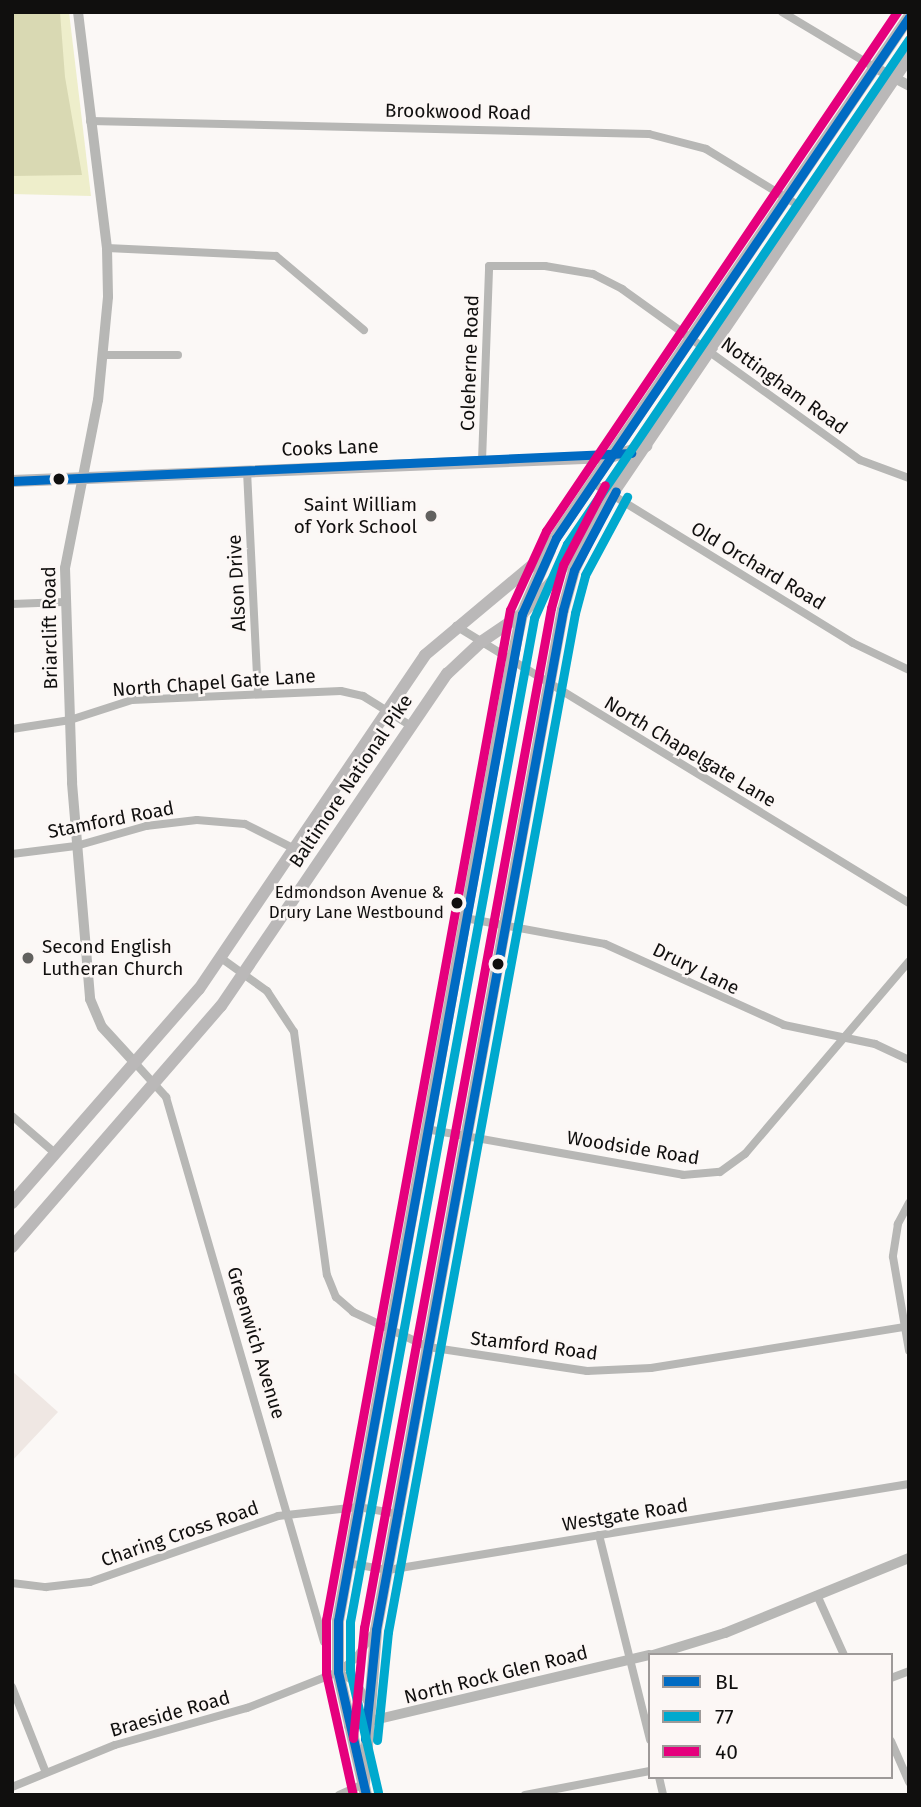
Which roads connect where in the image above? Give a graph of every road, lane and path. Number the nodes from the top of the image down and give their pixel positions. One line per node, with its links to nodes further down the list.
1 (78, 12): 8 (street, Briarclift Road)
2 (782, 12): 5 (street)
3 (909, 16): 5 (main road, Baltimore National Pike)
4 (909, 57): 6 (main road, Baltimore National Pike)
5 (874, 67): 6 (street); 9 (main road, Baltimore National Pike)
6 (894, 79): 7 (street); 10 (main road, Baltimore National Pike)
7 (909, 86)
8 (90, 121): 9 (street, Brookwood Road); 11 (street, Briarclift Road)
9 (787, 198): 10 (street, Brookwood Road); 14 (main road, Baltimore National Pike)
10 (806, 210): 15 (main road, Baltimore National Pike)
11 (107, 248): 13 (street); 16 (street, Briarclift Road)
12 (489, 266): 14 (street, Nottingham Road); 20 (street, Coleherne Road)
13 (364, 330)
14 (691, 338): 15 (street, Nottingham Road); 19 (main road, Baltimore National Pike)
15 (710, 353): 18 (main road, Baltimore National Pike); 22 (street, Nottingham Road)
16 (104, 355): 17 (street); 23 (street, Briarclift Road)
17 (178, 355)
18 (647, 445): 19 (main road, Cooks Lane); 26 (main road, Baltimore National Pike)
19 (610, 457): 20 (main road, Cooks Lane); 25 (main road, Baltimore National Pike)
20 (482, 461): 21 (main road, Cooks Lane)
21 (247, 471): 23 (main road, Cooks Lane); 37 (street, Alson Drive)
22 (909, 478)
23 (81, 479): 24 (main road, Cooks Lane); 29 (street, Briarclift Road)
24 (12, 481)
25 (593, 483): 26 (street, Old Orchard Road); 28 (main road, Baltimore National Pike)
26 (613, 496): 27 (main road, Baltimore National Pike); 35 (street, Old Orchard Road)
27 (601, 513): 31 (main road, Baltimore National Pike); 36 (main road)
28 (556, 538): 31 (main road); 32 (main road, Baltimore National Pike)
29 (64, 602): 30 (street); 39 (street, Briarclift Road)
30 (12, 604)
31 (522, 614): 33 (main road, Baltimore National Pike); 34 (main road)
32 (456, 626): 33 (street, North Chapelgate Lane); 38 (main road, Baltimore National Pike)
33 (481, 642): 34 (street, North Chapelgate Lane); 40 (main road, Baltimore National Pike)
34 (512, 661): 36 (street, North Chapelgate Lane); 46 (main road)
35 (909, 670)
36 (550, 684): 45 (street, North Chapelgate Lane); 47 (main road)
37 (258, 694): 38 (street, North Chapel Gate Lane); 39 (street, North Chapel Gate Lane)
38 (387, 711): 40 (street, North Chapel Gate Lane); 43 (main road, Baltimore National Pike)
39 (70, 720): 41 (street, North Chapel Gate Lane); 42 (street, Briarclift Road)
40 (411, 726): 50 (main road, Baltimore National Pike)
41 (12, 729)
42 (76, 846): 43 (street, Stamford Road); 44 (street, Stamford Road); 53 (street, Briarclift Road)
43 (295, 849): 48 (main road, Baltimore National Pike)
44 (12, 854)
45 (909, 903)
46 (465, 918): 47 (street, Drury Lane); 56 (main road)
47 (505, 925): 51 (street, Drury Lane); 57 (main road)
48 (221, 958): 50 (street, Stamford Road); 53 (main road, Baltimore National Pike)
49 (909, 961): 51 (street, Woodside Road)
50 (244, 974): 54 (main road, Baltimore National Pike); 63 (street, Stamford Road)
51 (844, 1038): 52 (street, Drury Lane); 57 (street, Woodside Road)
52 (909, 1060)
53 (136, 1065): 54 (street, Greenwich Avenue); 58 (main road, Baltimore National Pike)
54 (157, 1084): 61 (main road, Baltimore National Pike); 69 (street, Greenwich Avenue)
55 (12, 1116): 58 (street)
56 (426, 1129): 57 (street, Woodside Road); 63 (main road)
57 (467, 1136): 64 (main road)
58 (56, 1154): 59 (main road, Baltimore National Pike)
59 (12, 1203)
60 (909, 1203): 62 (street)
61 (12, 1247)
62 (905, 1327): 64 (street, Stamford Road); 65 (street)
63 (390, 1328): 64 (street, Stamford Road); 67 (main road)
64 (428, 1347): 68 (main road)
65 (909, 1351)
66 (909, 1484): 70 (street, Westgate Road)
67 (358, 1507): 68 (street, Charing Cross Road); 69 (street, Charing Cross Road); 72 (main road)
68 (399, 1514): 73 (main road)
69 (290, 1517): 74 (street, Charing Cross Road); 77 (street, Greenwich Avenue)
70 (599, 1535): 73 (street, Westgate Road); 81 (street)
71 (909, 1558): 75 (street, North Rock Glen Road)
72 (347, 1563): 73 (street, Westgate Road); 82 (main road)
73 (388, 1570): 76 (main road)
74 (12, 1583)
75 (817, 1595): 78 (street, North Rock Glen Road); 79 (street)
76 (376, 1630): 82 (street, Braeside Road); 84 (main road)
77 (324, 1642)
78 (658, 1653)
79 (843, 1653)
80 (648, 1656): 81 (street, North Rock Glen Road)
81 (630, 1661): 85 (street, North Rock Glen Road); 87 (street)
82 (338, 1672): 84 (street); 86 (main road); 90 (street, Braeside Road)
83 (12, 1687): 90 (street)
84 (367, 1701): 85 (main road)
85 (365, 1724): 86 (street, North Rock Glen Road); 93 (main road)
86 (349, 1726): 93 (main road)
87 (648, 1732)
88 (893, 1746): 91 (street)
89 (648, 1771): 95 (street)
90 (46, 1773): 92 (street, Braeside Road)
91 (909, 1782)
92 (12, 1787)
93 (365, 1790): 94 (street)
94 (338, 1795)
95 (525, 1795)

